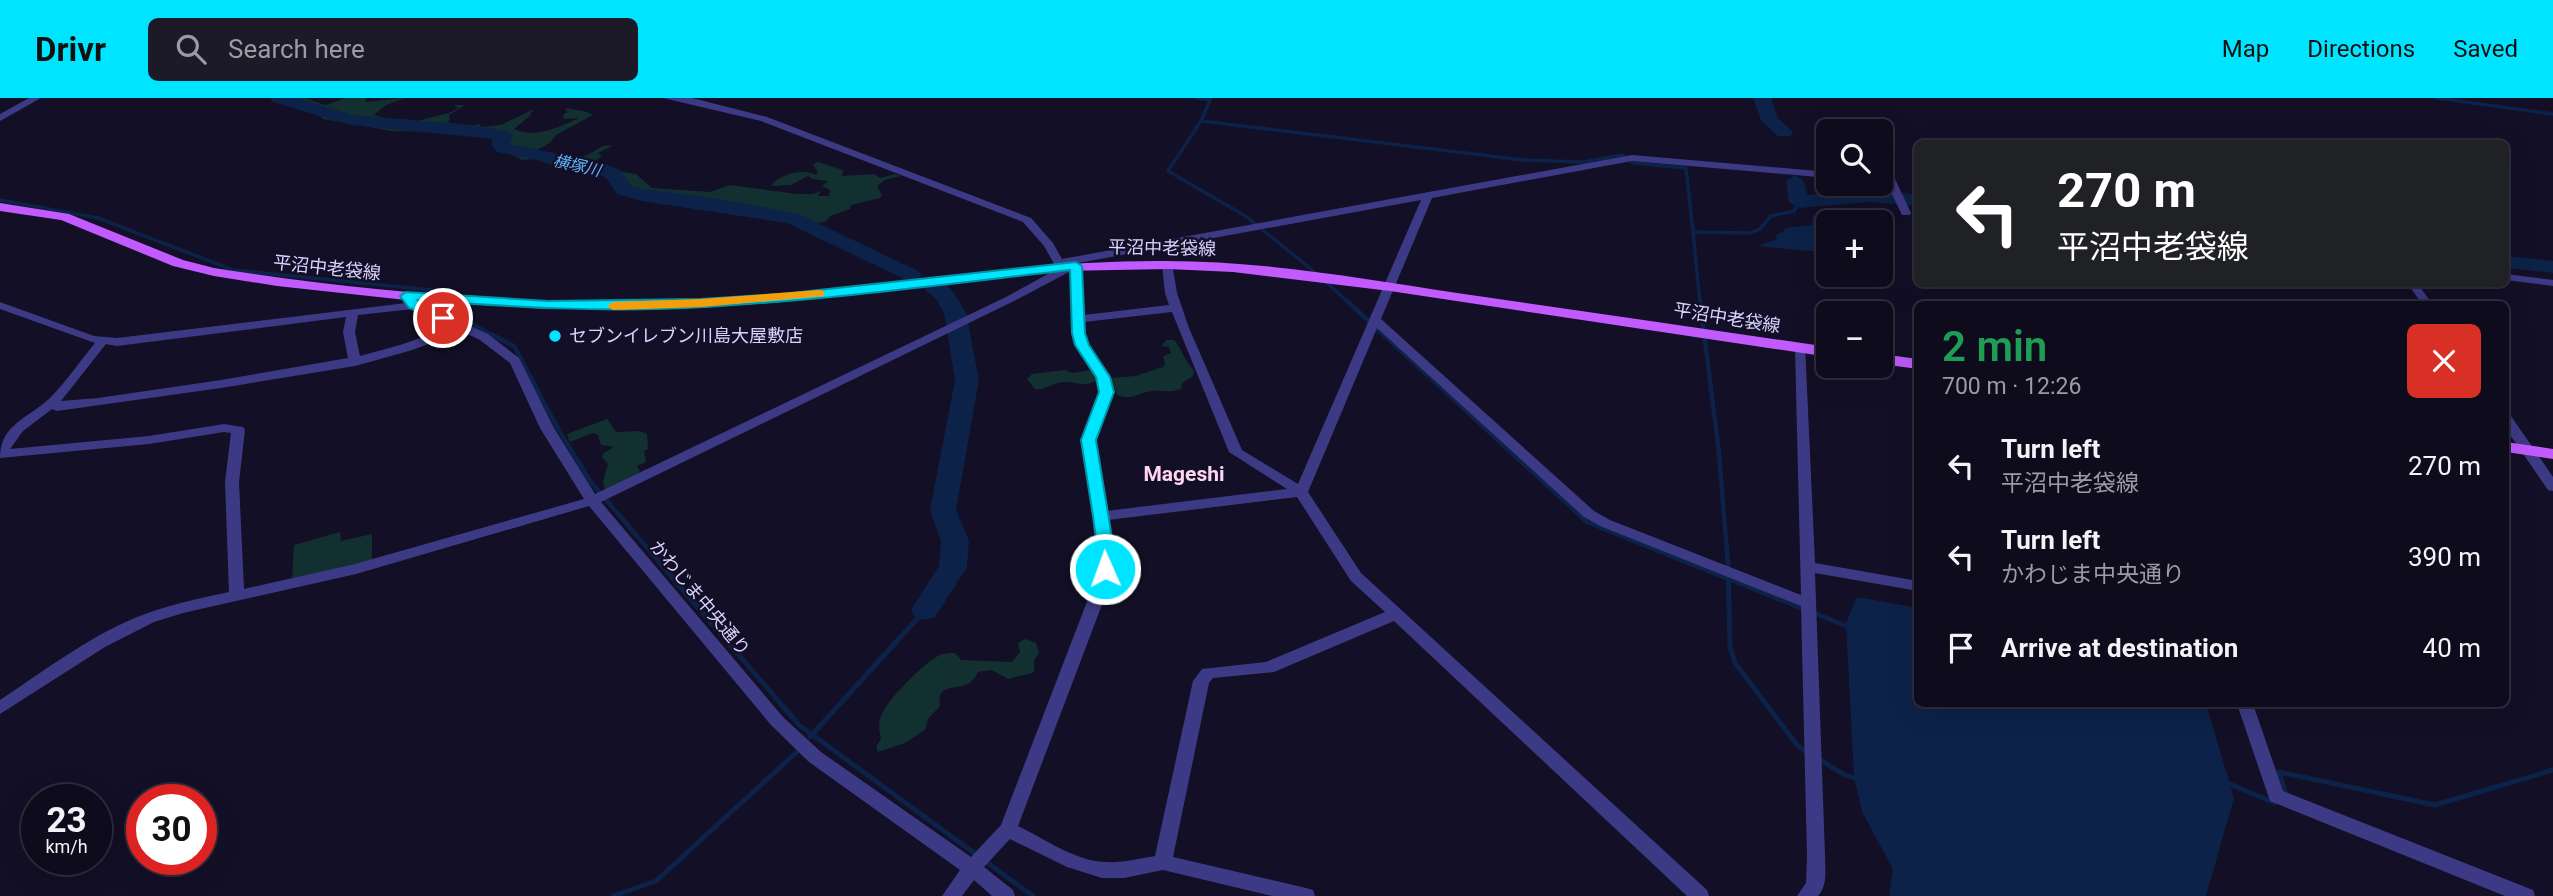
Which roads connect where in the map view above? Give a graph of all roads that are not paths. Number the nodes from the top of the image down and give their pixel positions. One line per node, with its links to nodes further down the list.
1 (36, 98): 3 (street)
2 (668, 98): 10 (street)
3 (0, 118)
4 (1816, 174): 6 (street)
5 (1893, 185): 8 (street)
6 (1428, 196): 10 (street); 13 (street)
7 (0, 207): 14 (main road, 平沼中老袋線)
8 (1906, 213)
9 (1168, 265): 10 (main road, 平沼中老袋線); 13 (main road, 平沼中老袋線); 16 (street)
10 (1066, 266): 14 (main road, 平沼中老袋線); 18 (street); 35 (street)
11 (2509, 277): 12 (street)
12 (2553, 283)
13 (1390, 287): 19 (street); 22 (main road, 平沼中老袋線)
14 (410, 301): 17 (street); 20 (street, かわじま中央通り)
15 (0, 305): 21 (street)
16 (1176, 308): 18 (street); 34 (street)
17 (353, 312): 21 (street); 25 (street)
18 (1078, 319): 36 (street)
19 (1376, 320): 34 (street); 40 (street)
20 (464, 327): 25 (street); 35 (street, かわじま中央通り)
21 (102, 342): 27 (street)
22 (1801, 348): 23 (main road, 平沼中老袋線); 37 (street)
23 (1816, 350)
24 (1893, 361): 26 (main road)
25 (355, 362): 27 (street)
26 (1914, 363)
27 (54, 401): 31 (street)
28 (2509, 423): 30 (street)
29 (2509, 447): 30 (main road)
30 (2528, 450): 32 (main road); 33 (street)
31 (0, 454): 39 (street)
32 (2553, 454)
33 (2553, 487)
34 (1301, 492): 36 (street); 41 (street)
35 (592, 501): 39 (street); 46 (street, かわじま中央通り)
36 (1101, 516): 44 (street)
37 (1805, 566): 38 (street); 40 (street)
38 (1914, 585)
39 (237, 595): 43 (street)
40 (1807, 603): 51 (street)
41 (1395, 614): 45 (street); 50 (street)
42 (2246, 707): 52 (street)
43 (0, 708)
44 (1008, 829): 45 (street); 46 (street)
45 (1163, 862): 49 (street)
46 (972, 868): 47 (street); 48 (street, かわじま中央通り)
47 (951, 896)
48 (1006, 896)
49 (1306, 896)
50 (1700, 896)
51 (1806, 896)
52 (2526, 896)

